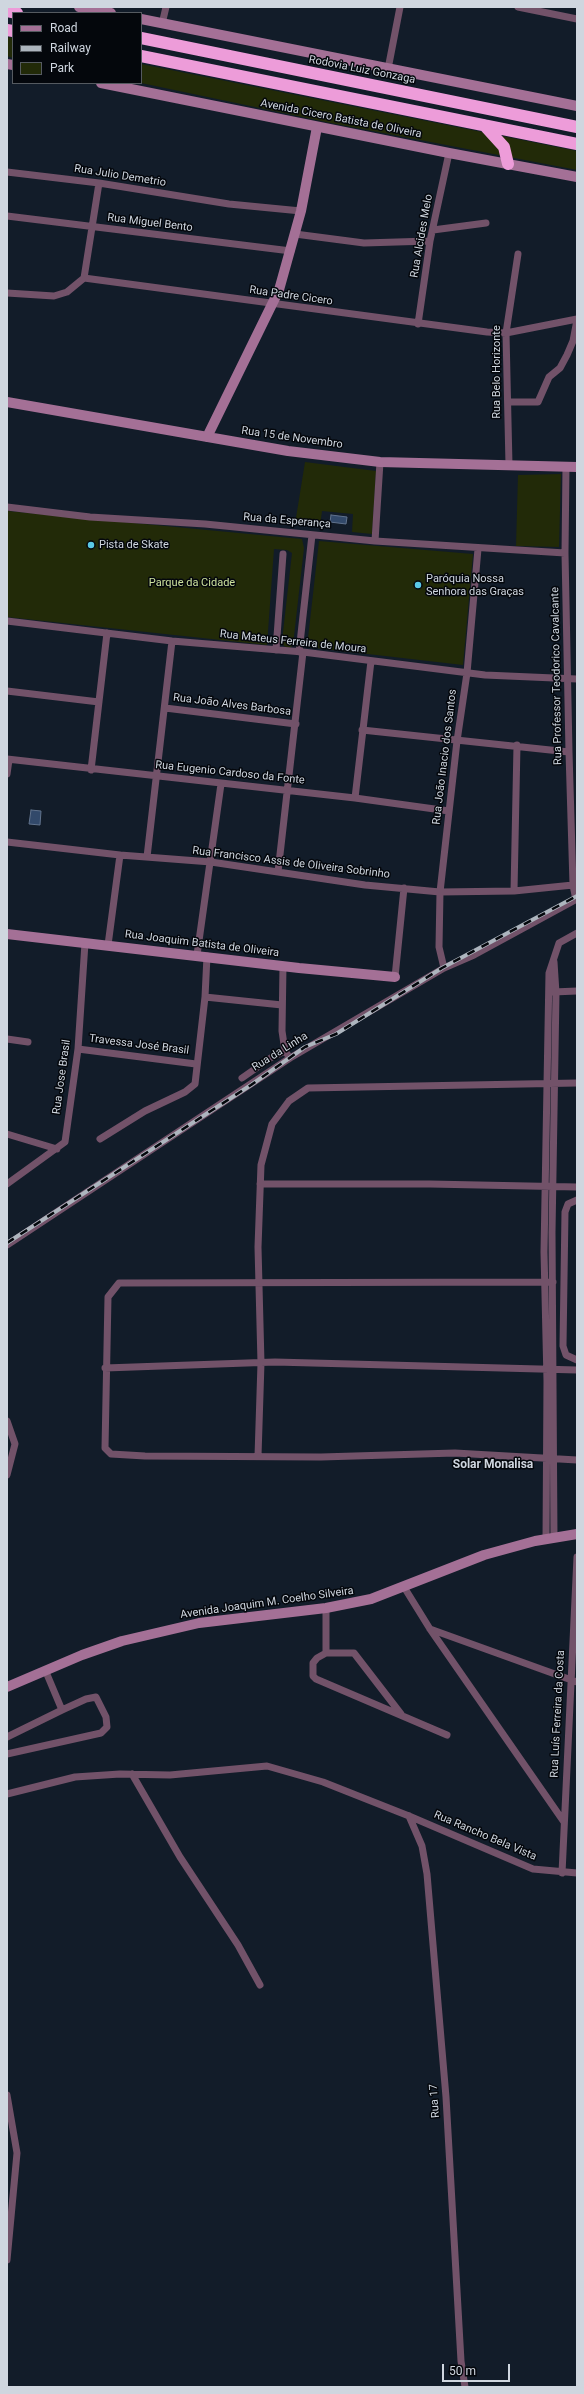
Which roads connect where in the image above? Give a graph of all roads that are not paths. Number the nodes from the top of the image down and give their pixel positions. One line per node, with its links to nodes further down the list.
1 (79, 7): 5 (main road)
2 (166, 7): 8 (street)
3 (400, 7): 11 (street)
4 (518, 7): 7 (street)
5 (106, 12)
6 (142, 19): 8 (main road)
7 (577, 19)
8 (162, 24): 11 (main road)
9 (142, 38): 16 (highway, Rodovia Luiz Gonzaga)
10 (142, 56): 14 (highway)
11 (388, 68): 13 (main road)
12 (106, 84): 15 (main road, Avenida Cicero Batista de Oliveira)
13 (577, 106)
14 (484, 125): 17 (highway); 19 (highway)
15 (317, 127): 18 (main road, Avenida Cicero Batista de Oliveira); 23 (main road)
16 (577, 127)
17 (577, 144)
18 (448, 153): 19 (main road, Avenida Cicero Batista de Oliveira); 27 (street, Rua Alcides Melo)
19 (508, 164): 21 (main road, Avenida Cicero Batista de Oliveira)
20 (7, 172): 22 (street, Rua Julio Demetrio)
21 (577, 176)
22 (99, 182): 23 (street, Rua Julio Demetrio); 26 (street)
23 (301, 211): 28 (main road)
24 (7, 216): 26 (street, Rua Miguel Bento)
25 (486, 223): 27 (street)
26 (92, 227): 30 (street, Rua Miguel Bento); 32 (street)
27 (433, 230): 29 (street, Rua Alcides Melo)
28 (295, 234): 29 (street); 30 (main road)
29 (430, 242): 36 (street, Rua Alcides Melo)
30 (291, 251): 34 (main road)
31 (518, 254): 37 (street, Rua Belo Horizonte)
32 (84, 278): 33 (street); 34 (street, Rua Padre Cicero)
33 (7, 293)
34 (273, 305): 36 (street, Rua Padre Cicero); 40 (main road)
35 (577, 319): 37 (street, Rua Padre Cicero); 39 (street)
36 (418, 324): 37 (street, Rua Padre Cicero)
37 (506, 333): 39 (street, Rua Belo Horizonte)
38 (7, 402): 40 (main road, Rua 15 de Novembro)
39 (508, 402): 42 (street, Rua Belo Horizonte)
40 (207, 437): 41 (main road, Rua 15 de Novembro)
41 (380, 462): 42 (main road, Rua 15 de Novembro); 47 (street)
42 (509, 466): 43 (main road, Rua 15 de Novembro)
43 (566, 466): 44 (main road, Rua 15 de Novembro); 49 (street, Rua Professor Teodorico Cavalcante)
44 (577, 466)
45 (7, 507): 46 (street, Rua da Esperança)
46 (312, 535): 47 (street, Rua da Esperança); 55 (street)
47 (375, 541): 48 (street, Rua da Esperança)
48 (478, 549): 49 (street, Rua da Esperança); 57 (street, Rua João Inacio dos Santos)
49 (565, 553): 58 (street, Rua Professor Teodorico Cavalcante)
50 (282, 554): 54 (street)
51 (7, 621): 52 (street, Rua Mateus Ferreira de Moura)
52 (107, 633): 53 (street, Rua Mateus Ferreira de Moura); 61 (street)
53 (172, 641): 54 (street, Rua Mateus Ferreira de Moura); 62 (street)
54 (276, 650): 55 (street, Rua Mateus Ferreira de Moura)
55 (301, 652): 56 (street, Rua Mateus Ferreira de Moura); 63 (street)
56 (371, 661): 57 (street, Rua Mateus Ferreira de Moura); 64 (street)
57 (467, 673): 58 (street, Rua Mateus Ferreira de Moura); 65 (street, Rua João Inacio dos Santos)
58 (569, 679): 59 (street, Rua Mateus Ferreira de Moura); 67 (street, Rua Professor Teodorico Cavalcante)
59 (577, 679)
60 (7, 691): 61 (street)
61 (99, 702): 69 (street)
62 (165, 708): 63 (street, Rua João Alves Barbosa); 71 (street)
63 (296, 724): 73 (street)
64 (362, 730): 65 (street); 74 (street)
65 (457, 741): 66 (street); 75 (street, Rua João Inacio dos Santos)
66 (517, 745): 67 (street); 83 (street)
67 (569, 752): 81 (street, Rua Professor Teodorico Cavalcante)
68 (8, 759): 69 (street, Rua Eugenio Cardoso da Fonte); 70 (street)
69 (91, 770): 71 (street, Rua Eugenio Cardoso da Fonte)
70 (7, 774)
71 (157, 776): 72 (street, Rua Eugenio Cardoso da Fonte); 78 (street)
72 (221, 784): 73 (street, Rua Eugenio Cardoso da Fonte); 79 (street)
73 (288, 790): 74 (street, Rua Eugenio Cardoso da Fonte); 80 (street)
74 (355, 798): 75 (street, Rua Eugenio Cardoso da Fonte)
75 (449, 811): 84 (street, Rua João Inacio dos Santos)
76 (7, 842): 77 (street, Rua Francisco Assis de Oliveira Sobrinho)
77 (120, 855): 78 (street, Rua Francisco Assis de Oliveira Sobrinho); 89 (street)
78 (147, 857): 79 (street, Rua Francisco Assis de Oliveira Sobrinho)
79 (211, 862): 80 (street, Rua Francisco Assis de Oliveira Sobrinho); 90 (street)
80 (278, 872): 82 (street, Rua Francisco Assis de Oliveira Sobrinho)
81 (573, 885): 83 (street, Rua Francisco Assis de Oliveira Sobrinho); 85 (street, Rua Professor Teodorico Cavalcante)
82 (404, 888): 84 (street, Rua Francisco Assis de Oliveira Sobrinho); 93 (street)
83 (514, 891): 84 (street, Rua Francisco Assis de Oliveira Sobrinho)
84 (440, 892): 92 (street, Rua João Inacio dos Santos)
85 (576, 899): 92 (street, Rua da Linha)
86 (577, 933): 94 (street)
87 (7, 934): 88 (main road, Rua Joaquim Batista de Oliveira)
88 (85, 943): 89 (main road, Rua Joaquim Batista de Oliveira); 100 (street, Rua Jose Brasil)
89 (108, 945): 90 (main road, Rua Joaquim Batista de Oliveira)
90 (202, 956): 91 (main road, Rua Joaquim Batista de Oliveira); 96 (street)
91 (283, 966): 93 (main road, Rua Joaquim Batista de Oliveira); 97 (street)
92 (444, 968): 102 (street, Rua da Linha)
93 (395, 977)
94 (553, 992): 95 (street); 105 (street); 106 (street)
95 (577, 992)
96 (205, 997): 97 (street); 103 (street)
97 (282, 1005): 101 (street)
98 (7, 1039): 99 (street)
99 (28, 1042)
100 (78, 1049): 103 (street, Travessa José Brasil); 110 (street, Rua Jose Brasil)
101 (285, 1051): 102 (street); 104 (street)
102 (290, 1058): 117 (street, Rua da Linha)
103 (196, 1064): 109 (street)
104 (242, 1078)
105 (548, 1082): 106 (street); 112 (street); 114 (street)
106 (555, 1083): 107 (street); 113 (street)
107 (577, 1083)
108 (7, 1134): 110 (street)
109 (100, 1139)
110 (57, 1149): 111 (street, Rua Jose Brasil)
111 (7, 1184)
112 (260, 1184): 114 (street); 118 (street)
113 (553, 1186): 114 (street); 115 (street); 119 (street)
114 (546, 1187): 120 (street)
115 (577, 1187)
116 (577, 1200): 121 (street)
117 (7, 1245)
118 (259, 1282): 120 (street); 122 (street); 123 (street)
119 (553, 1282): 120 (street); 124 (street)
120 (545, 1284): 124 (street)
121 (577, 1360)
122 (261, 1363): 123 (street); 124 (street); 127 (street)
123 (105, 1368): 127 (street)
124 (550, 1370): 125 (street); 128 (street)
125 (577, 1370)
126 (7, 1421): 130 (street)
127 (258, 1456): 128 (street)
128 (550, 1459): 129 (street); 132 (street)
129 (577, 1460)
130 (7, 1475)
131 (577, 1534): 132 (main road, Avenida Joaquim M. Coelho Silveira)
132 (550, 1539): 134 (main road, Avenida Joaquim M. Coelho Silveira)
133 (577, 1557): 139 (street, Rua Luís Ferreira da Costa)
134 (404, 1587): 135 (main road, Avenida Joaquim M. Coelho Silveira); 136 (street)
135 (326, 1608): 137 (street); 138 (main road, Avenida Joaquim M. Coelho Silveira)
136 (430, 1629): 139 (street); 149 (street)
137 (326, 1653): 142 (street); 142 (street)
138 (46, 1672): 140 (main road, Avenida Joaquim M. Coelho Silveira); 141 (street)
139 (574, 1681): 149 (street, Rua Luís Ferreira da Costa)
140 (7, 1687)
141 (62, 1710): 144 (street); 145 (street)
142 (401, 1714): 143 (street)
143 (447, 1735)
144 (7, 1737)
145 (7, 1754)
146 (132, 1774): 147 (street, Rua Rancho Bela Vista); 148 (street, Rua Rancho Bela Vista); 152 (street)
147 (7, 1794)
148 (409, 1816): 150 (street, Rua Rancho Bela Vista); 155 (street, Rua 17)
149 (564, 1822): 150 (street, Rua Luís Ferreira da Costa)
150 (562, 1873): 151 (street, Rua Rancho Bela Vista)
151 (577, 1873)
152 (260, 1985)
153 (7, 2095): 154 (street)
154 (7, 2260)
155 (465, 2387)

